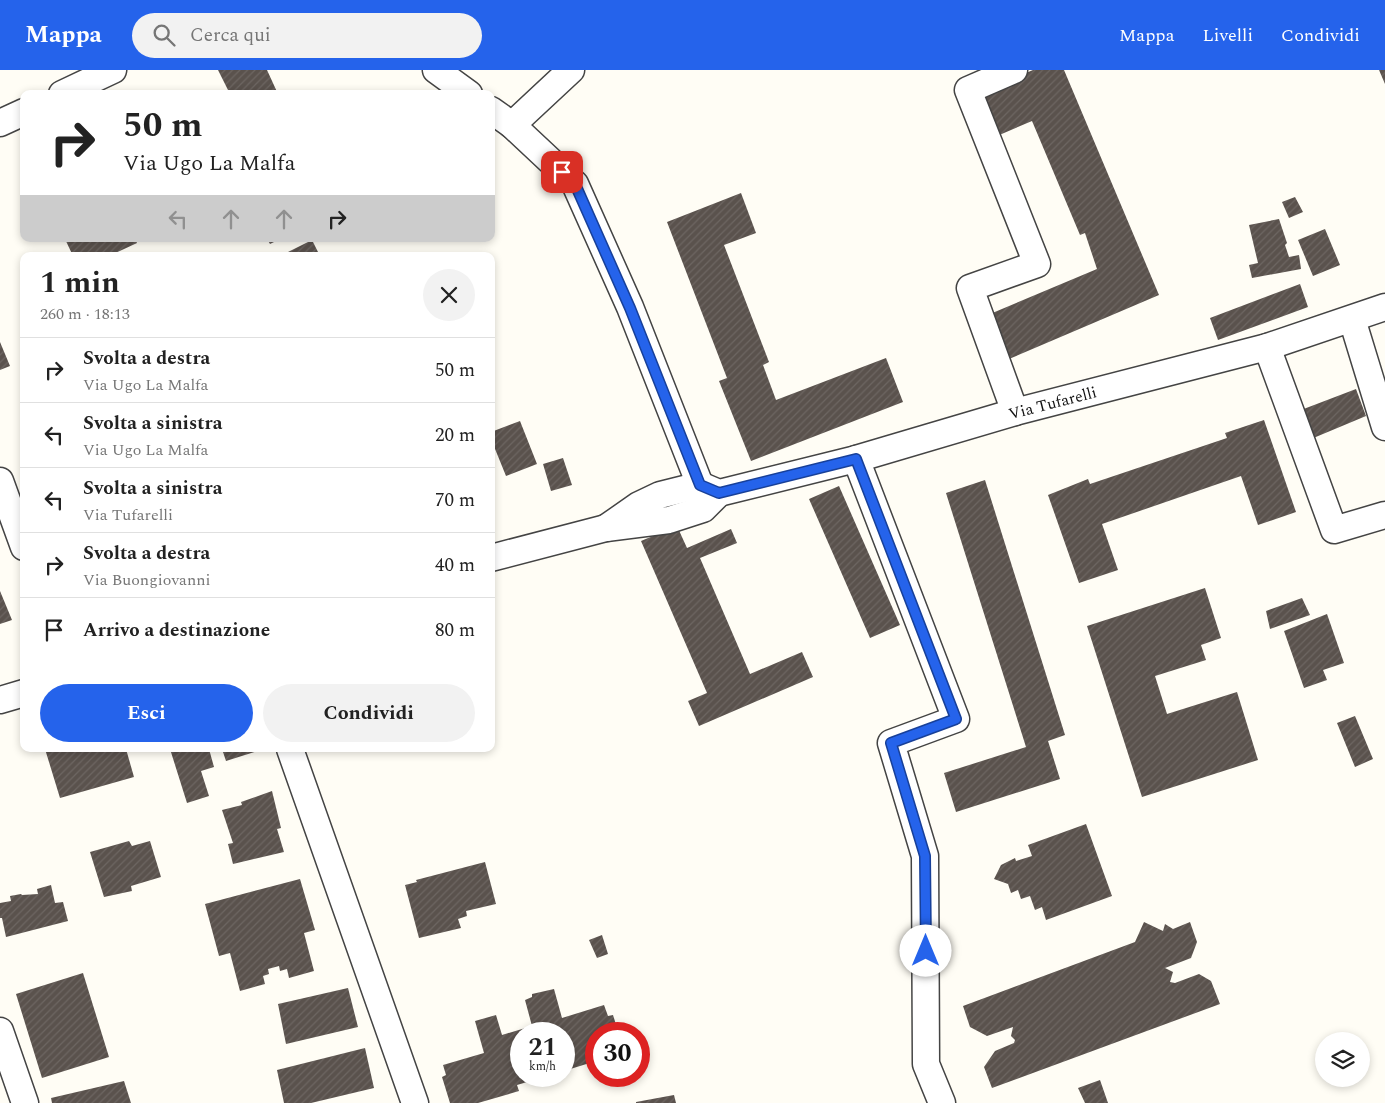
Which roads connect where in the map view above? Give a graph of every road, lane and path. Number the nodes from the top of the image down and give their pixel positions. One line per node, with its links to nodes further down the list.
1 (113, 70): 5 (street)
2 (436, 70): 6 (street)
3 (572, 70): 10 (street)
4 (1014, 70): 14 (street)
5 (70, 90)
6 (464, 90)
7 (495, 113): 10 (street)
8 (20, 114): 9 (street)
9 (0, 123)
10 (512, 125): 18 (street)
11 (1385, 307): 12 (street, Via Tufarelli)
12 (1352, 319): 13 (street, Via Tufarelli); 15 (street)
13 (1266, 348): 14 (street, Via Tufarelli); 19 (street)
14 (1015, 412): 16 (street, Via Tufarelli)
15 (1385, 427)
16 (856, 459): 18 (street, Via Tufarelli); 28 (street)
17 (0, 481): 20 (street)
18 (709, 489): 21 (street, Via Tufarelli)
19 (1385, 515)
20 (20, 536)
21 (495, 557)
22 (20, 694): 23 (street)
23 (0, 700)
24 (291, 752): 27 (street)
25 (0, 1031): 26 (street)
26 (25, 1103)
27 (415, 1103)
28 (942, 1103)

